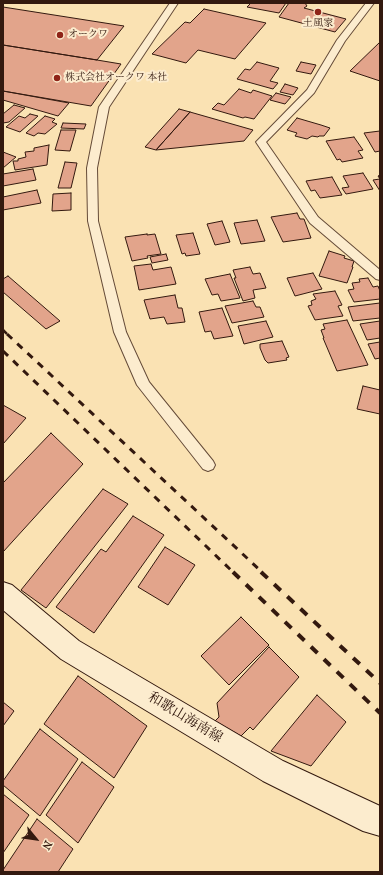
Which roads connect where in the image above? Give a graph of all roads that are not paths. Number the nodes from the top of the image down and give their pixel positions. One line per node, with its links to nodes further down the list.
1 (174, 3): 4 (lane)
2 (370, 3): 3 (lane)
3 (380, 276)
4 (208, 465)
5 (3, 594): 6 (main road, 和歌山海南線)
6 (380, 821)

